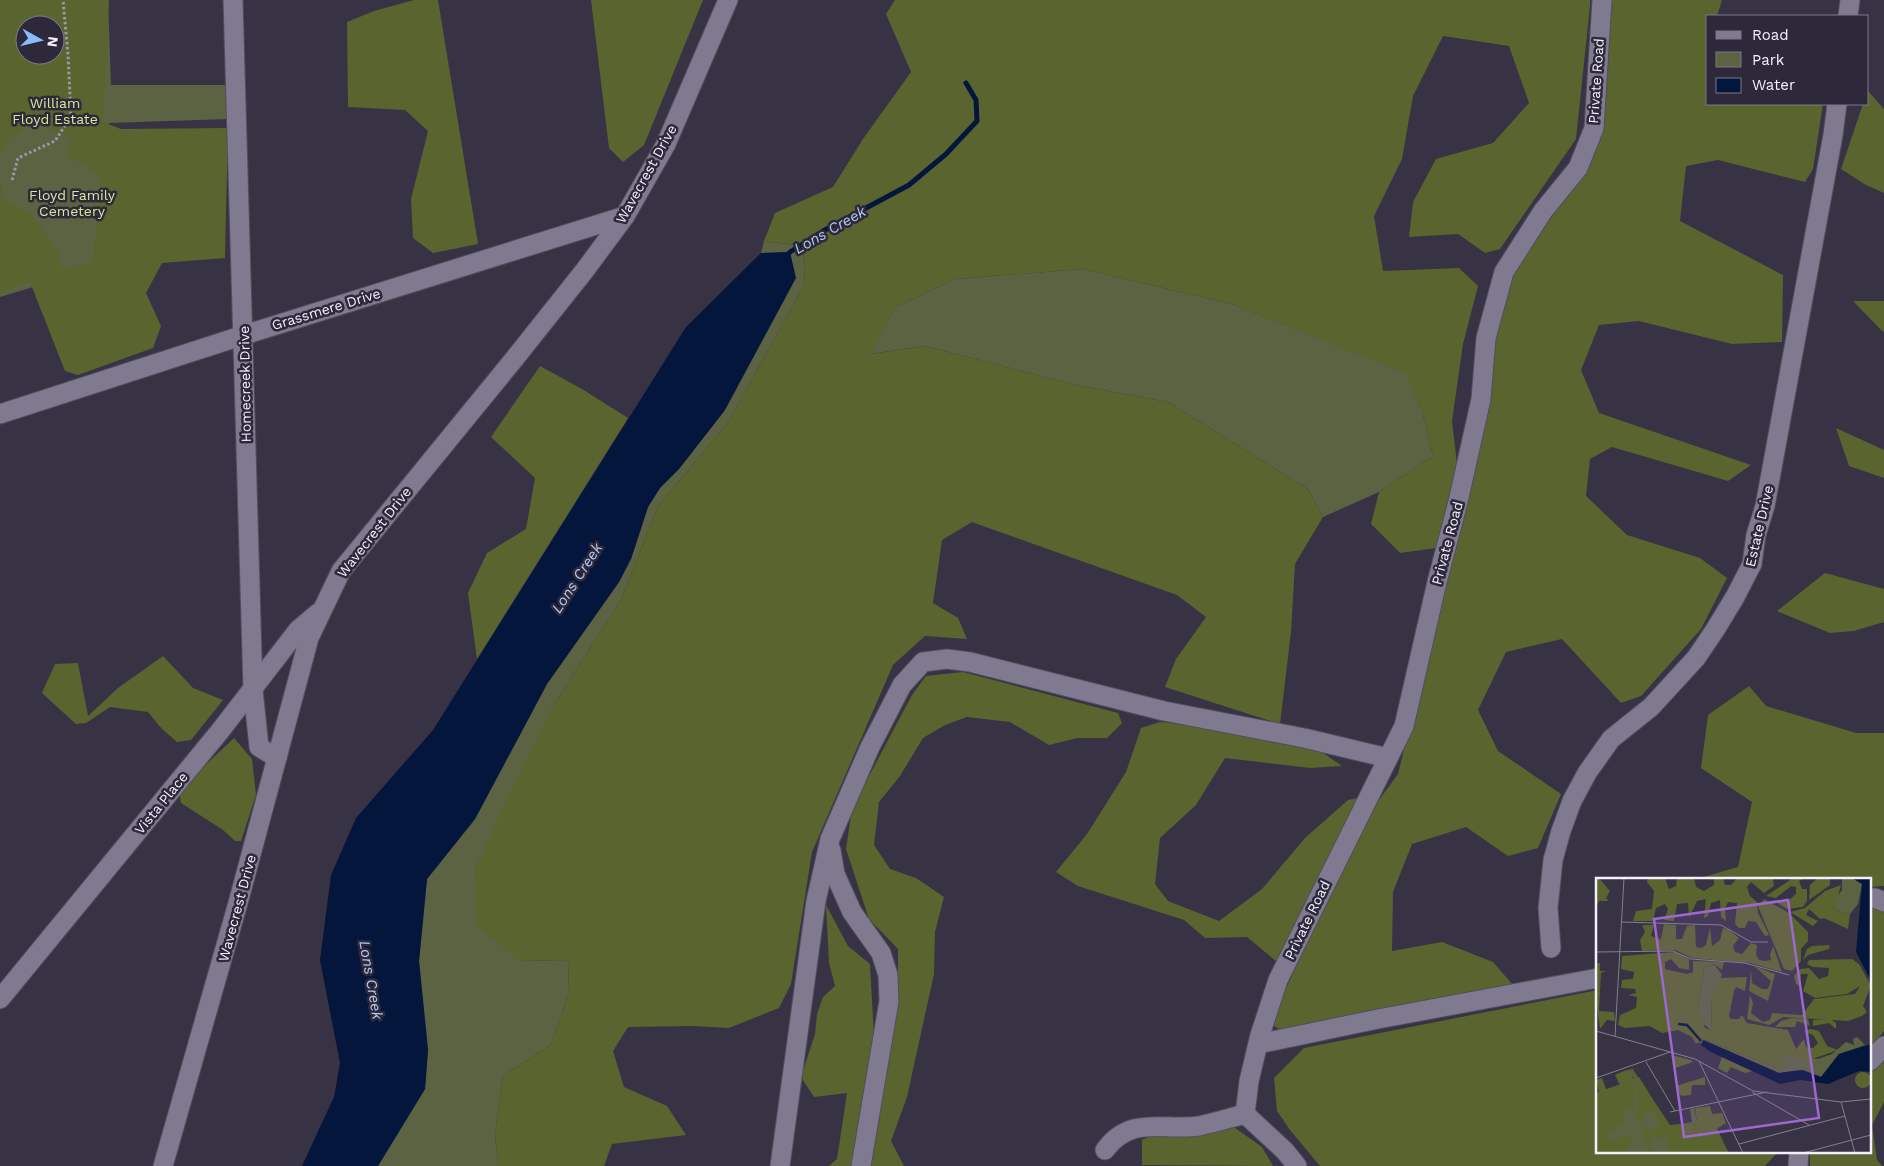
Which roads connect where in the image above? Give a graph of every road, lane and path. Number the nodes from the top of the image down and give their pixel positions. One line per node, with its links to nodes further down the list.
1 (63, 0): 8 (path)
2 (233, 0): 10 (street, Homecreek Drive)
3 (728, 0): 9 (street, Wavecrest Drive)
4 (1602, 0): 15 (street, Private Road)
5 (1850, 0): 6 (street)
6 (1848, 15)
7 (1838, 105): 19 (street, Estate Drive)
8 (12, 180)
9 (625, 216): 10 (street, Grassmere Drive); 12 (street, Wavecrest Drive)
10 (244, 335): 11 (street, Grassmere Drive); 13 (street, Homecreek Drive)
11 (0, 414)
12 (322, 609): 13 (street, Vista Place); 14 (street, Wavecrest Drive)
13 (252, 690): 14 (street, Homecreek Drive); 21 (street, Vista Place)
14 (277, 758): 27 (street, Wavecrest Drive)
15 (1388, 758): 16 (street); 22 (street, Private Road)
16 (830, 839): 28 (street); 29 (street)
17 (1872, 898): 18 (street)
18 (1884, 902)
19 (1551, 948)
20 (1596, 978): 22 (street)
21 (0, 1000)
22 (1258, 1044): 25 (street, Private Road)
23 (1884, 1046): 24 (street)
24 (1872, 1060)
25 (1244, 1114): 26 (street); 30 (street)
26 (1105, 1150)
27 (163, 1166)
28 (780, 1166)
29 (862, 1166)
30 (1297, 1166)

